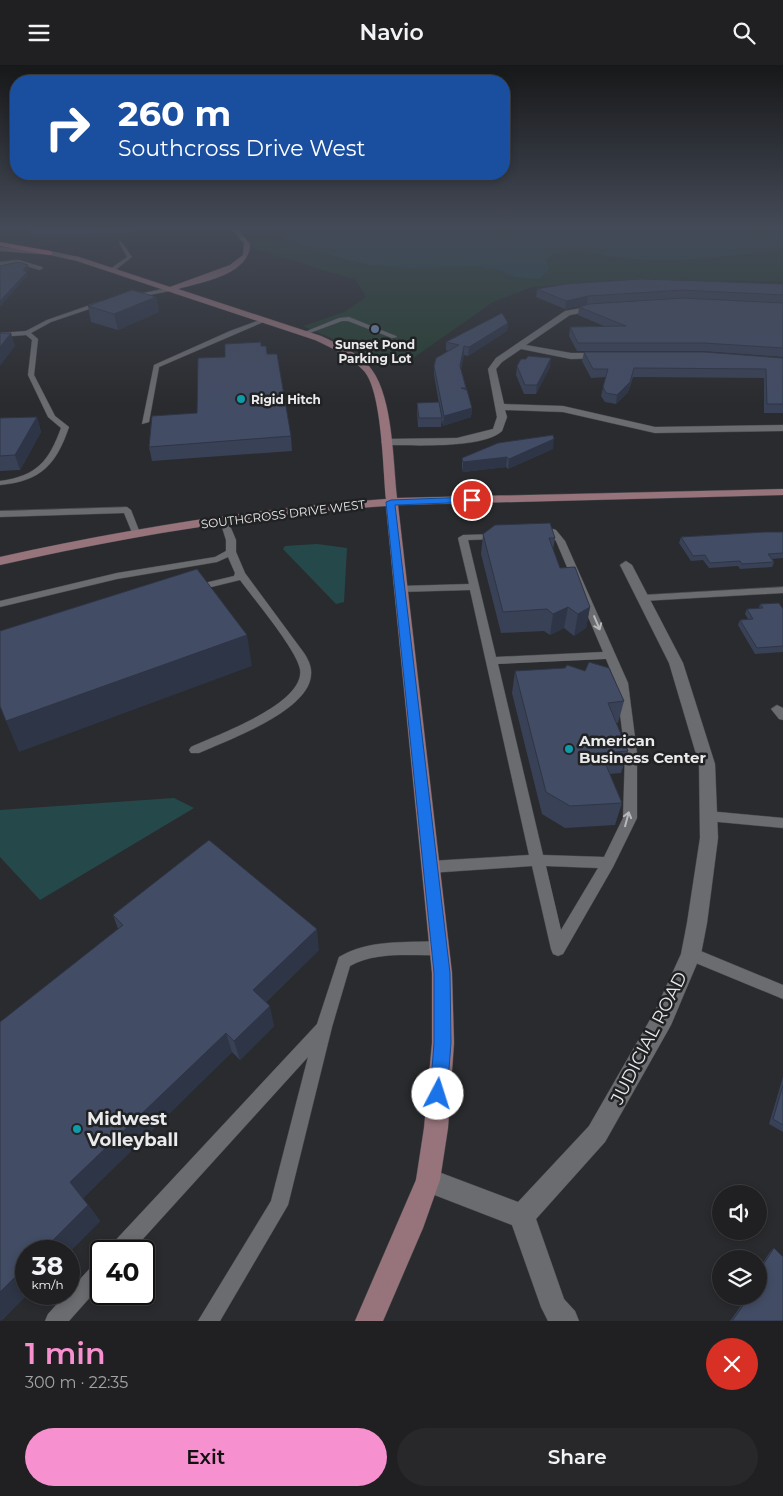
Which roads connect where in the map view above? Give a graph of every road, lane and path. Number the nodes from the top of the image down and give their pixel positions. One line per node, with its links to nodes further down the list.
1 (161, 287): 3 (street)
2 (175, 287): 3 (street)
3 (168, 289): 4 (lane); 7 (street)
4 (124, 298)
5 (105, 303): 8 (lane)
6 (612, 305): 12 (street)
7 (265, 320): 9 (street); 15 (lane)
8 (28, 333): 10 (lane); 18 (lane)
9 (305, 333): 11 (lane); 17 (street)
10 (0, 335)
11 (394, 337)
12 (518, 346): 13 (street); 14 (street)
13 (608, 356)
14 (501, 407): 16 (street); 17 (street)
15 (146, 422)
16 (783, 428)
17 (386, 442): 20 (street)
18 (0, 483)
19 (783, 492): 20 (street, SOUTHCROSS DRIVE WEST)
20 (391, 502): 22 (street, SOUTHCROSS DRIVE WEST); 32 (street)
21 (0, 514): 23 (lane)
22 (224, 521): 23 (street, SOUTHCROSS DRIVE WEST); 26 (lane)
23 (136, 533): 27 (street, SOUTHCROSS DRIVE WEST)
24 (526, 534): 36 (lane, one-way to 36)
25 (508, 535): 30 (lane)
26 (231, 552): 29 (lane); 35 (lane)
27 (0, 561)
28 (626, 565): 34 (street, JUDICIAL ROAD)
29 (240, 573): 31 (lane); 38 (lane)
30 (474, 587): 32 (lane); 37 (lane)
31 (188, 589)
32 (400, 589): 43 (street)
33 (783, 590): 34 (lane)
34 (643, 598): 39 (street, JUDICIAL ROAD)
35 (0, 604)
36 (611, 655): 37 (lane); 42 (lane, one-way to 36)
37 (491, 661): 41 (lane)
38 (195, 751)
39 (708, 816): 40 (lane); 45 (street, JUDICIAL ROAD)
40 (783, 823)
41 (536, 860): 42 (lane); 42 (lane); 43 (lane)
42 (608, 863)
43 (430, 867): 44 (street)
44 (438, 948): 47 (lane); 48 (street)
45 (691, 954): 46 (lane); 49 (street, JUDICIAL ROAD)
46 (783, 992)
47 (324, 1027): 50 (lane); 53 (lane)
48 (428, 1180): 49 (street); 54 (street)
49 (522, 1216): 55 (street)
50 (129, 1240)
51 (90, 1283): 52 (lane)
52 (55, 1321)
53 (208, 1321)
54 (369, 1321)
55 (565, 1321)

